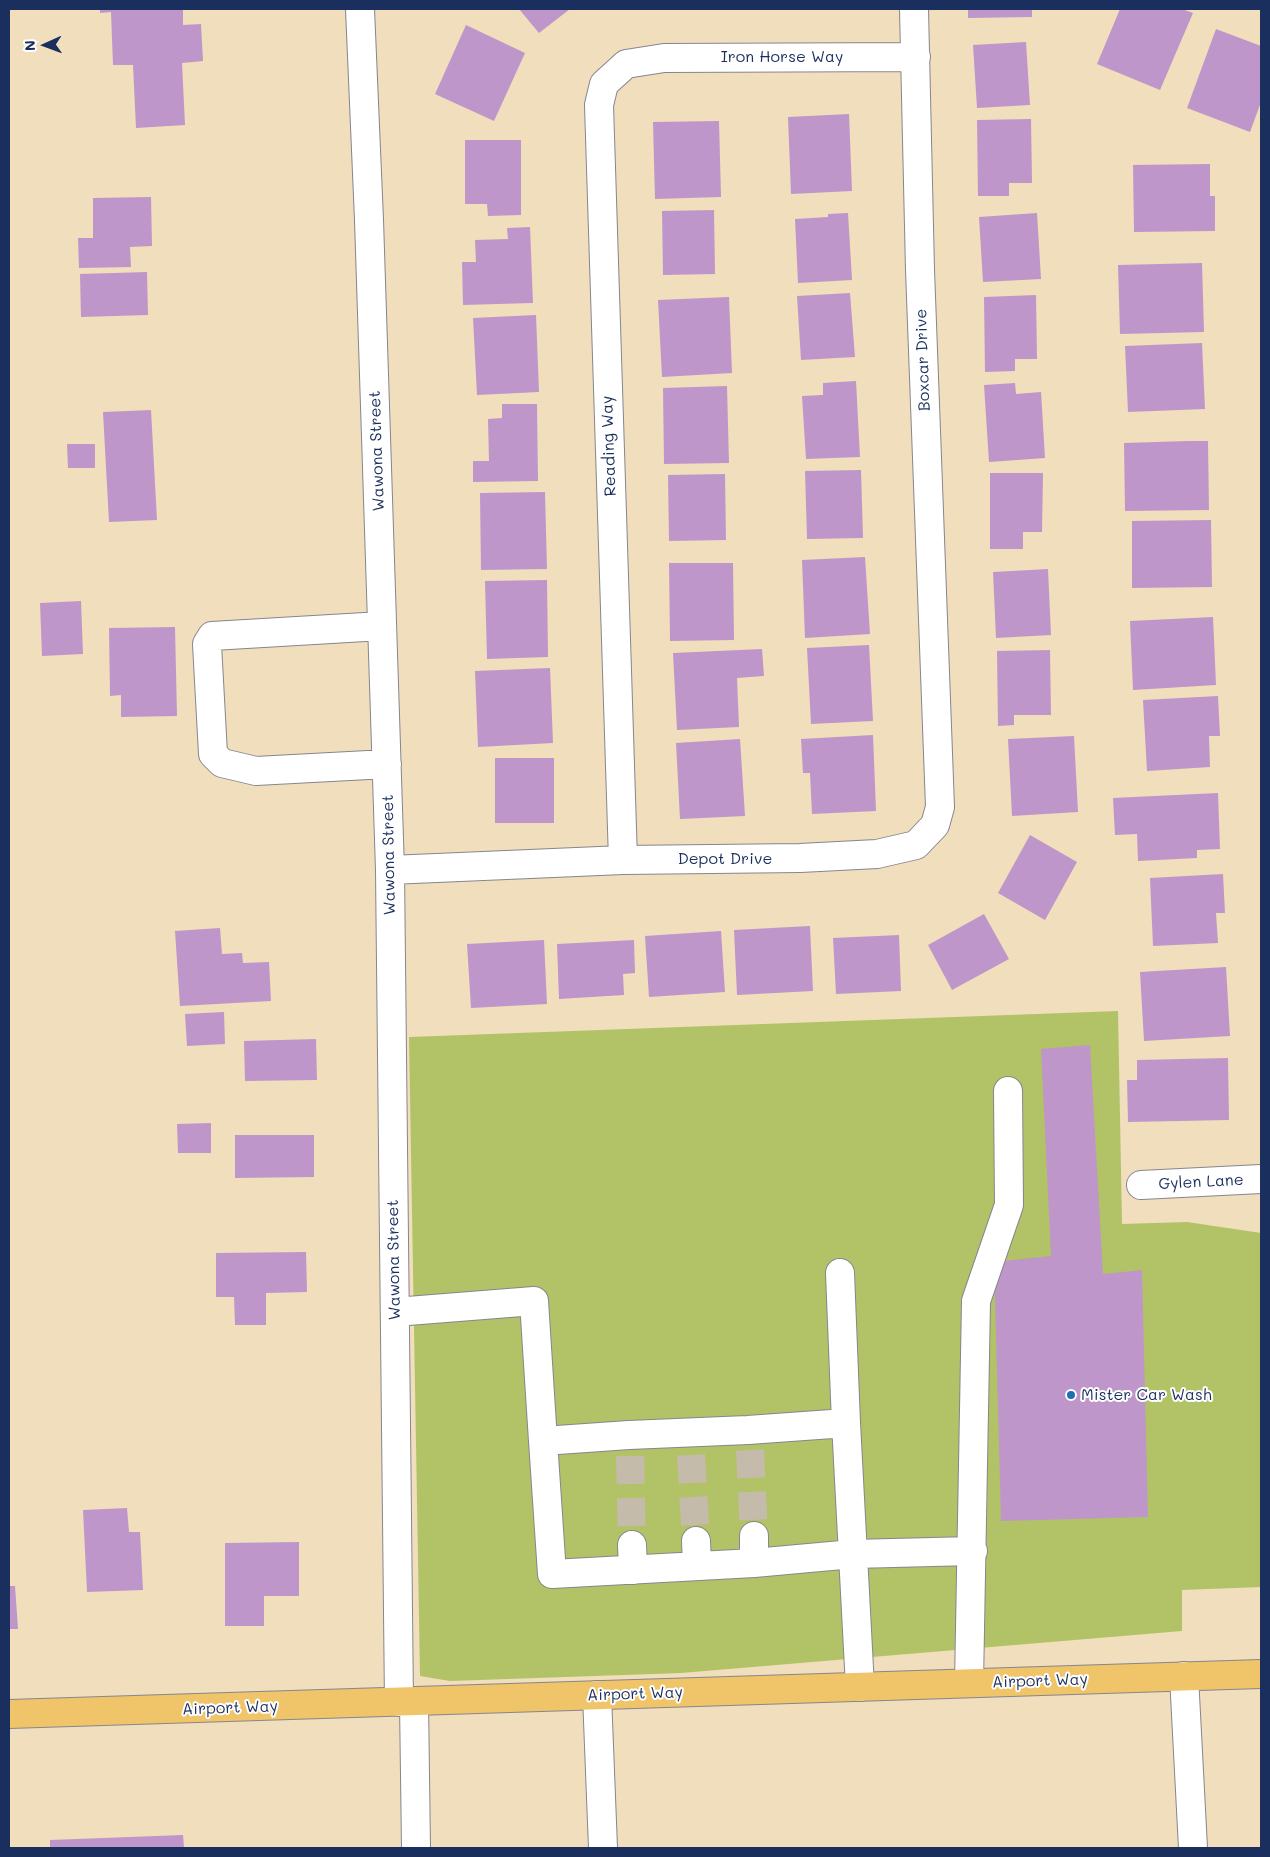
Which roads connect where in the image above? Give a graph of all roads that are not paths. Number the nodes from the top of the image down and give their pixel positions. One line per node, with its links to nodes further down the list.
1 (360, 9): 5 (street, Wawona Street)
2 (914, 9): 3 (street, Boxcar Drive)
3 (916, 57): 4 (street, Iron Horse Way); 6 (street, Boxcar Drive)
4 (648, 61): 8 (street, Reading Way)
5 (382, 626): 7 (street, Wawona Street); 7 (street)
6 (936, 710): 8 (street, Depot Drive)
7 (387, 764): 9 (street, Wawona Street)
8 (623, 860): 9 (street, Depot Drive)
9 (390, 870): 14 (street, Wawona Street)
10 (1008, 1091): 18 (street)
11 (1261, 1179): 12 (street, Gylen Lane)
12 (1141, 1185)
13 (840, 1273): 15 (street)
14 (395, 1312): 16 (street); 26 (street, Wawona Street)
15 (846, 1422): 16 (street); 19 (street)
16 (543, 1441): 20 (street)
17 (754, 1536): 20 (street)
18 (973, 1551): 19 (street); 23 (street)
19 (853, 1554): 20 (street); 24 (street)
20 (754, 1563)
21 (1261, 1674): 22 (main road, Airport Way)
22 (1184, 1676): 23 (main road, Airport Way); 30 (street)
23 (970, 1683): 24 (main road, Airport Way)
24 (860, 1687): 25 (main road, Airport Way)
25 (597, 1696): 26 (main road, Airport Way); 29 (street)
26 (406, 1702): 27 (main road, Airport Way); 28 (street, Wawona Street)
27 (9, 1714)
28 (416, 1848)
29 (603, 1848)
30 (1192, 1848)

